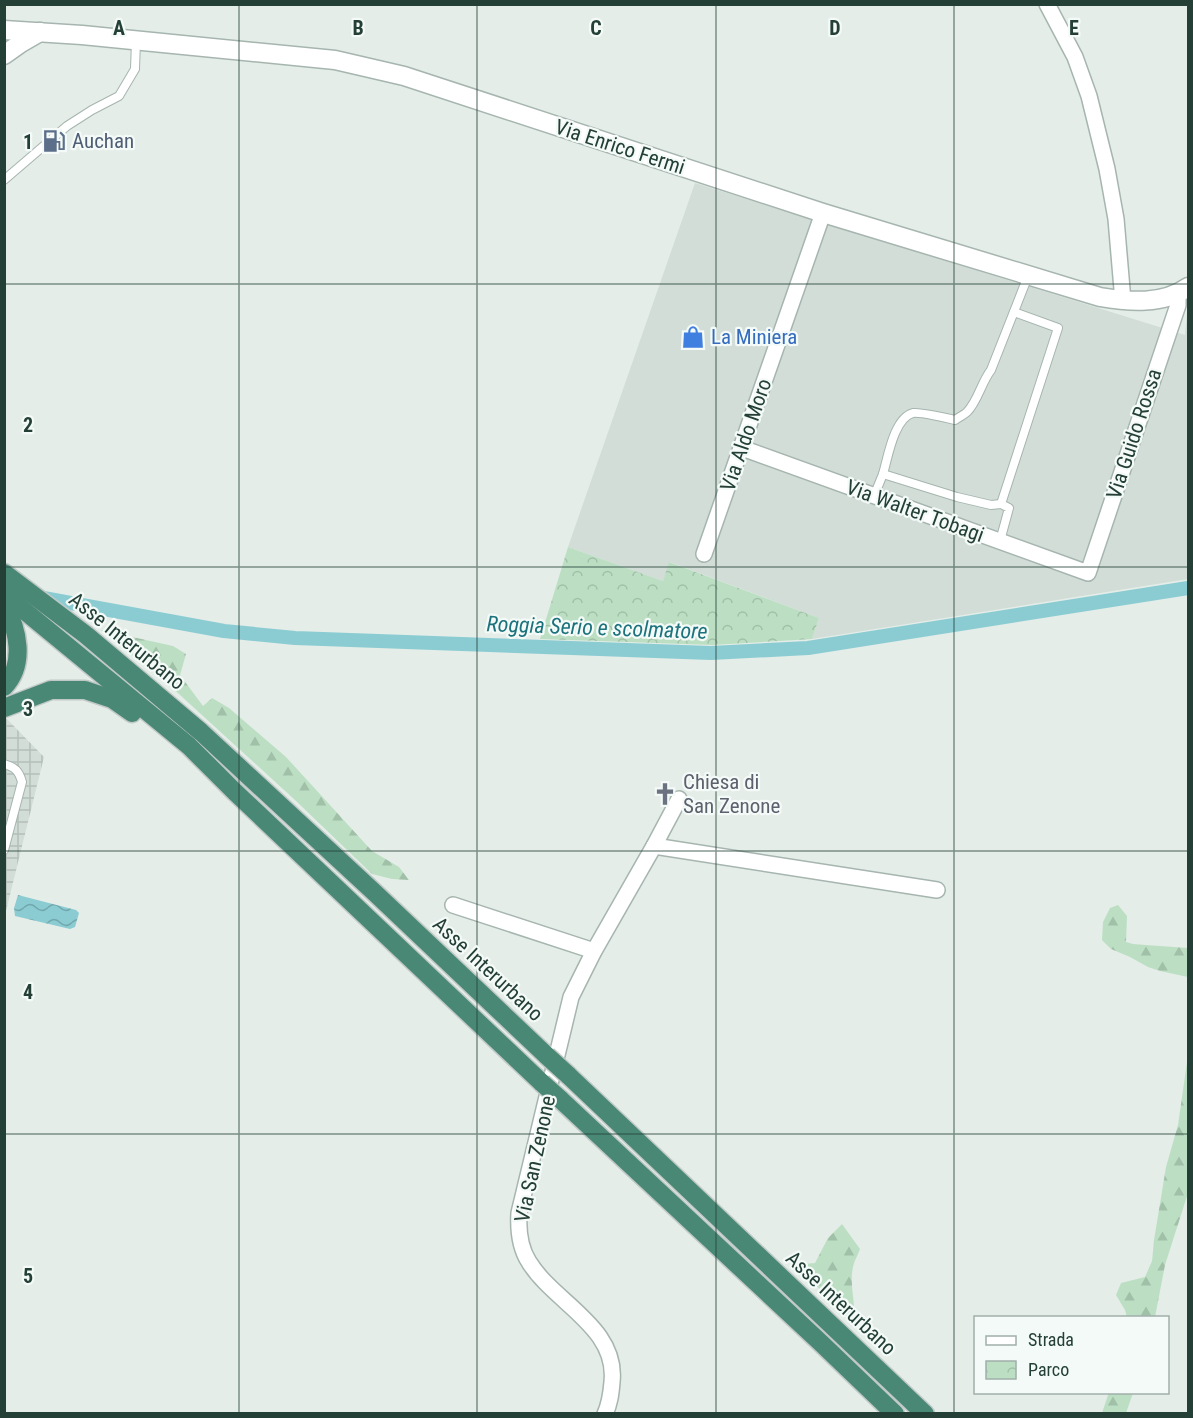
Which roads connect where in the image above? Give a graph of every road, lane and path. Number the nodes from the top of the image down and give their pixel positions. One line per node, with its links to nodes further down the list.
1 (1047, 4): 10 (street)
2 (4, 30): 3 (street, Via Enrico Fermi)
3 (40, 32): 4 (street, Via Enrico Fermi); 5 (street)
4 (136, 41): 6 (lane); 7 (street, Via Enrico Fermi)
5 (4, 55)
6 (4, 180)
7 (823, 213): 8 (street, Via Enrico Fermi); 14 (street, Via Aldo Moro)
8 (1028, 276): 10 (street, Via Enrico Fermi); 11 (lane)
9 (1183, 291): 10 (street, Via Enrico Fermi); 12 (street, Via Guido Rossa)
10 (1123, 301)
11 (1014, 312): 15 (lane); 17 (lane)
12 (1173, 316): 13 (street); 21 (street, Via Guido Rossa)
13 (1188, 322)
14 (742, 448): 16 (street, Via Walter Tobagi); 19 (street, Via Aldo Moro)
15 (883, 474): 16 (lane); 17 (lane)
16 (874, 496): 18 (street, Via Walter Tobagi)
17 (1001, 504): 18 (lane)
18 (1000, 541): 21 (street, Via Walter Tobagi)
19 (704, 554)
20 (4, 573): 36 (highway, Asse Interurbano, bridge)
21 (1088, 573)
22 (4, 594): 26 (highway, Asse Interurbano)
23 (4, 604): 24 (highway)
24 (4, 687)
25 (4, 708): 26 (highway)
26 (189, 746): 35 (highway, Asse Interurbano, bridge)
27 (4, 764): 30 (lane)
28 (679, 799): 29 (street, Via San Zenone)
29 (654, 846): 31 (street); 33 (street, Via San Zenone)
30 (4, 850)
31 (937, 890)
32 (453, 904): 33 (street)
33 (594, 951): 34 (street, Via San Zenone)
34 (606, 1413)
35 (895, 1413)
36 (925, 1413)

